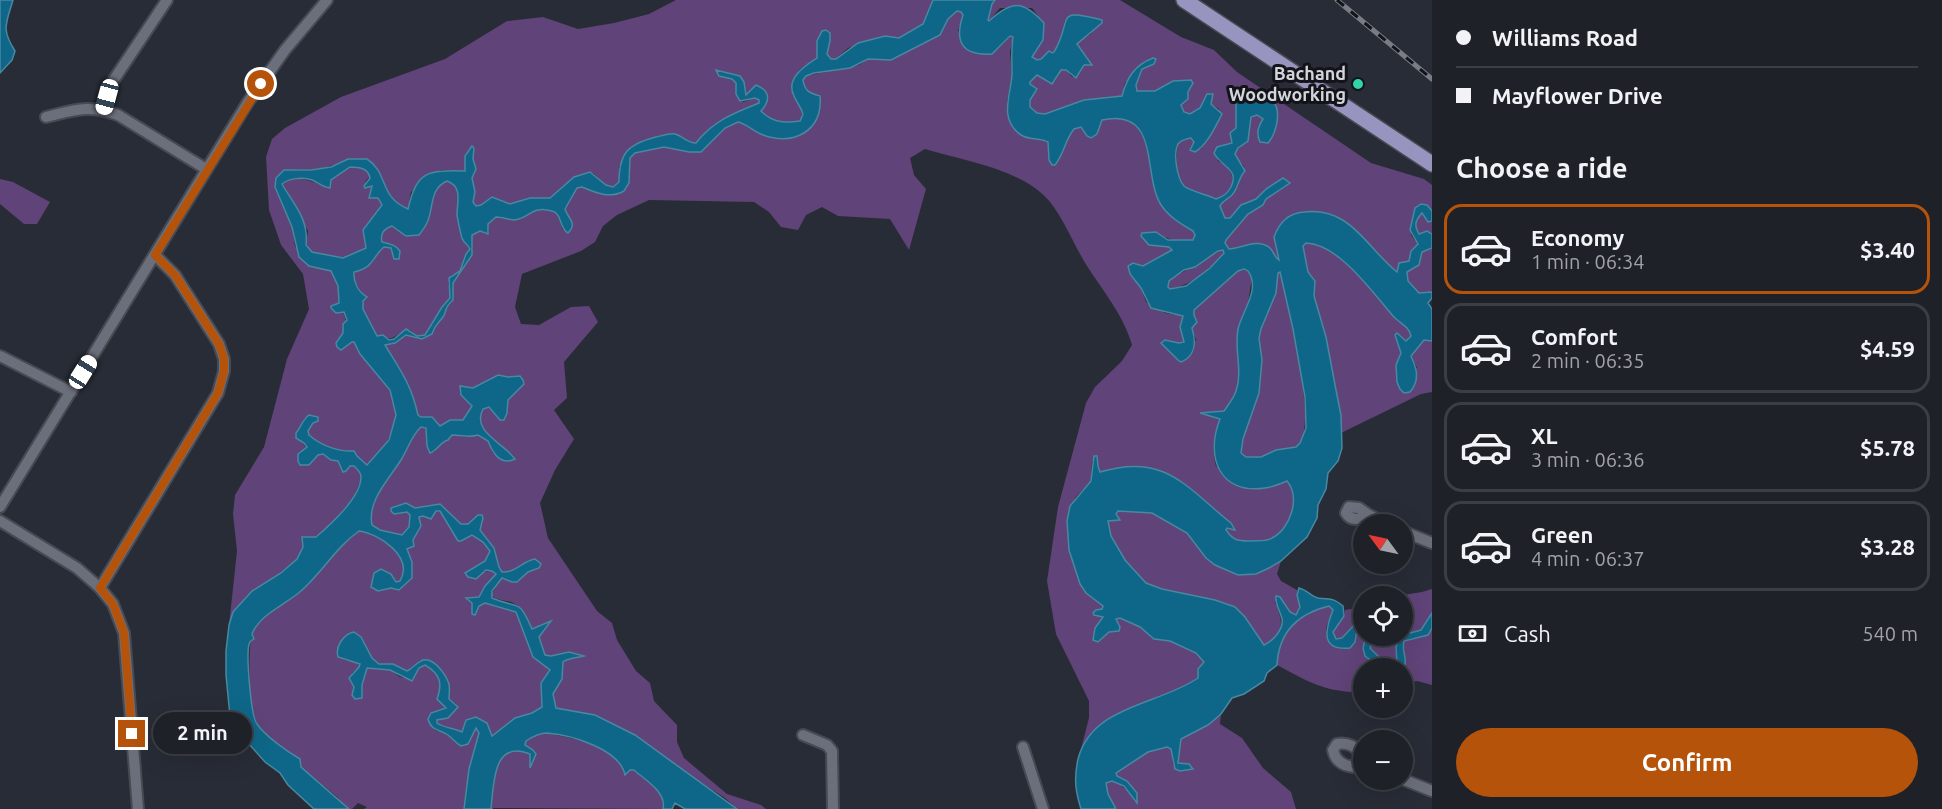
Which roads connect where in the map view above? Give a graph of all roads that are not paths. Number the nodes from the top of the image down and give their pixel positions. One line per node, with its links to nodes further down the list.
1 (167, 0): 4 (street)
2 (327, 0): 7 (street)
3 (1184, 0): 6 (main road)
4 (104, 109): 5 (street); 7 (street)
5 (46, 117)
6 (1432, 164)
7 (206, 170): 8 (street)
8 (155, 255): 10 (street); 15 (street)
9 (0, 356): 10 (street)
10 (71, 392): 11 (street)
11 (0, 507)
12 (0, 521): 15 (street)
13 (1413, 535): 14 (street)
14 (1432, 543)
15 (100, 588): 22 (street)
16 (803, 735): 23 (street)
17 (1353, 746): 19 (street)
18 (1023, 747): 24 (street)
19 (1353, 767)
20 (1413, 783): 21 (street)
21 (1432, 791)
22 (138, 809)
23 (833, 809)
24 (1043, 809)

